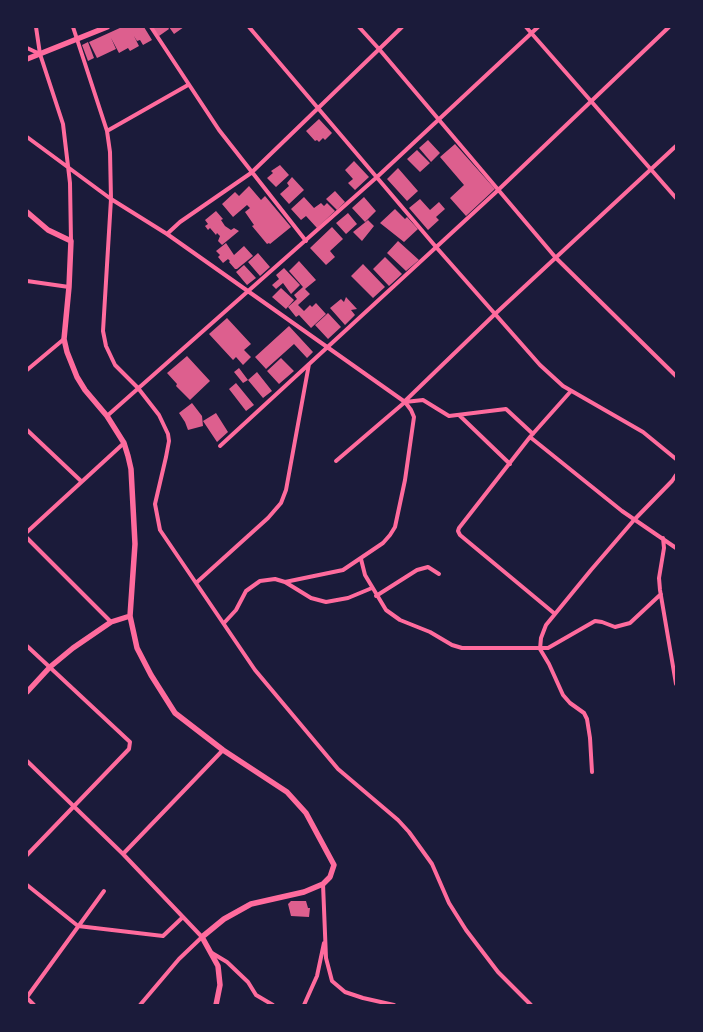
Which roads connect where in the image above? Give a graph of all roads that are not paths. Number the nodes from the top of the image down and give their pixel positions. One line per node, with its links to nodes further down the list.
1 (36, 27): 15 (street)
2 (73, 27): 12 (street)
3 (107, 27): 12 (street)
4 (151, 27): 17 (street)
5 (249, 27): 19 (street)
6 (359, 27): 14 (street)
7 (402, 27): 14 (street)
8 (526, 27): 11 (street)
9 (538, 27): 11 (street)
10 (669, 27): 18 (street)
11 (531, 33): 18 (street); 20 (street)
12 (78, 39): 15 (street); 21 (street)
13 (27, 48): 15 (street)
14 (379, 49): 19 (street); 20 (street)
15 (40, 54): 16 (street); 24 (street)
16 (27, 59)
17 (188, 85): 21 (street); 26 (street)
18 (592, 101): 25 (street); 28 (street)
19 (318, 108): 26 (street); 27 (street)
20 (438, 120): 27 (street); 28 (street)
21 (107, 131): 30 (street)
22 (27, 137): 24 (street)
23 (676, 146): 25 (street)
24 (69, 166): 30 (street); 33 (street)
25 (651, 169): 29 (street); 36 (street)
26 (251, 173): 32 (street); 34 (street)
27 (377, 177): 34 (street); 35 (street)
28 (498, 189): 35 (street); 36 (street)
29 (676, 198)
30 (111, 199): 32 (street); 46 (street)
31 (27, 212): 33 (street)
32 (167, 234): 39 (street)
33 (70, 240): 38 (street)
34 (306, 241): 39 (street)
35 (436, 247): 40 (street); 42 (street)
36 (556, 258): 40 (street); 45 (street)
37 (27, 281): 38 (street)
38 (69, 287): 41 (street)
39 (248, 291): 42 (street); 46 (street)
40 (495, 314): 47 (street); 48 (street)
41 (64, 339): 44 (street); 50 (street)
42 (326, 347): 43 (street); 48 (street)
43 (309, 364): 54 (street); 68 (street)
44 (27, 370)
45 (676, 376)
46 (138, 388): 50 (street); 68 (street)
47 (571, 391): 52 (street); 55 (street)
48 (405, 402): 49 (street); 56 (street); 65 (street)
49 (459, 415): 52 (street); 57 (street)
50 (107, 416): 53 (street)
51 (27, 430): 59 (street)
52 (532, 436): 57 (street); 60 (street)
53 (124, 443): 59 (street); 73 (street)
54 (220, 446)
55 (676, 459)
56 (336, 461)
57 (510, 464): 72 (street)
58 (676, 475): 60 (street)
59 (81, 481): 61 (street)
60 (634, 520): 63 (street); 72 (street)
61 (27, 532)
62 (27, 538): 74 (street)
63 (662, 538): 64 (street); 70 (street)
64 (676, 548)
65 (360, 559): 67 (street); 69 (street)
66 (439, 574): 71 (street)
67 (285, 582): 69 (street); 75 (street)
68 (196, 583): 75 (street)
69 (372, 588): 71 (street)
70 (661, 594): 77 (street); 79 (street)
71 (376, 596): 77 (street)
72 (555, 614): 77 (street)
73 (130, 616): 74 (street); 81 (street)
74 (111, 622): 78 (street)
75 (224, 623): 102 (street)
76 (27, 646): 78 (street)
77 (540, 649): 83 (street)
78 (50, 667): 80 (street); 84 (street)
79 (676, 684)
80 (27, 692)
81 (223, 750): 86 (street); 87 (street)
82 (27, 761): 84 (street)
83 (592, 772)
84 (74, 806): 85 (street); 86 (street)
85 (27, 854)
86 (123, 854): 90 (street)
87 (323, 884): 92 (street); 93 (street)
88 (27, 885): 91 (street)
89 (104, 891): 91 (street)
90 (183, 916): 91 (street); 93 (street)
91 (78, 926): 95 (street)
92 (326, 935): 100 (street); 101 (street)
93 (202, 937): 94 (street); 97 (street)
94 (211, 953): 98 (street); 99 (street)
95 (27, 998): 96 (street)
96 (34, 1005)
97 (140, 1005)
98 (216, 1005)
99 (273, 1005)
100 (304, 1005)
101 (394, 1005)
102 (531, 1005)

